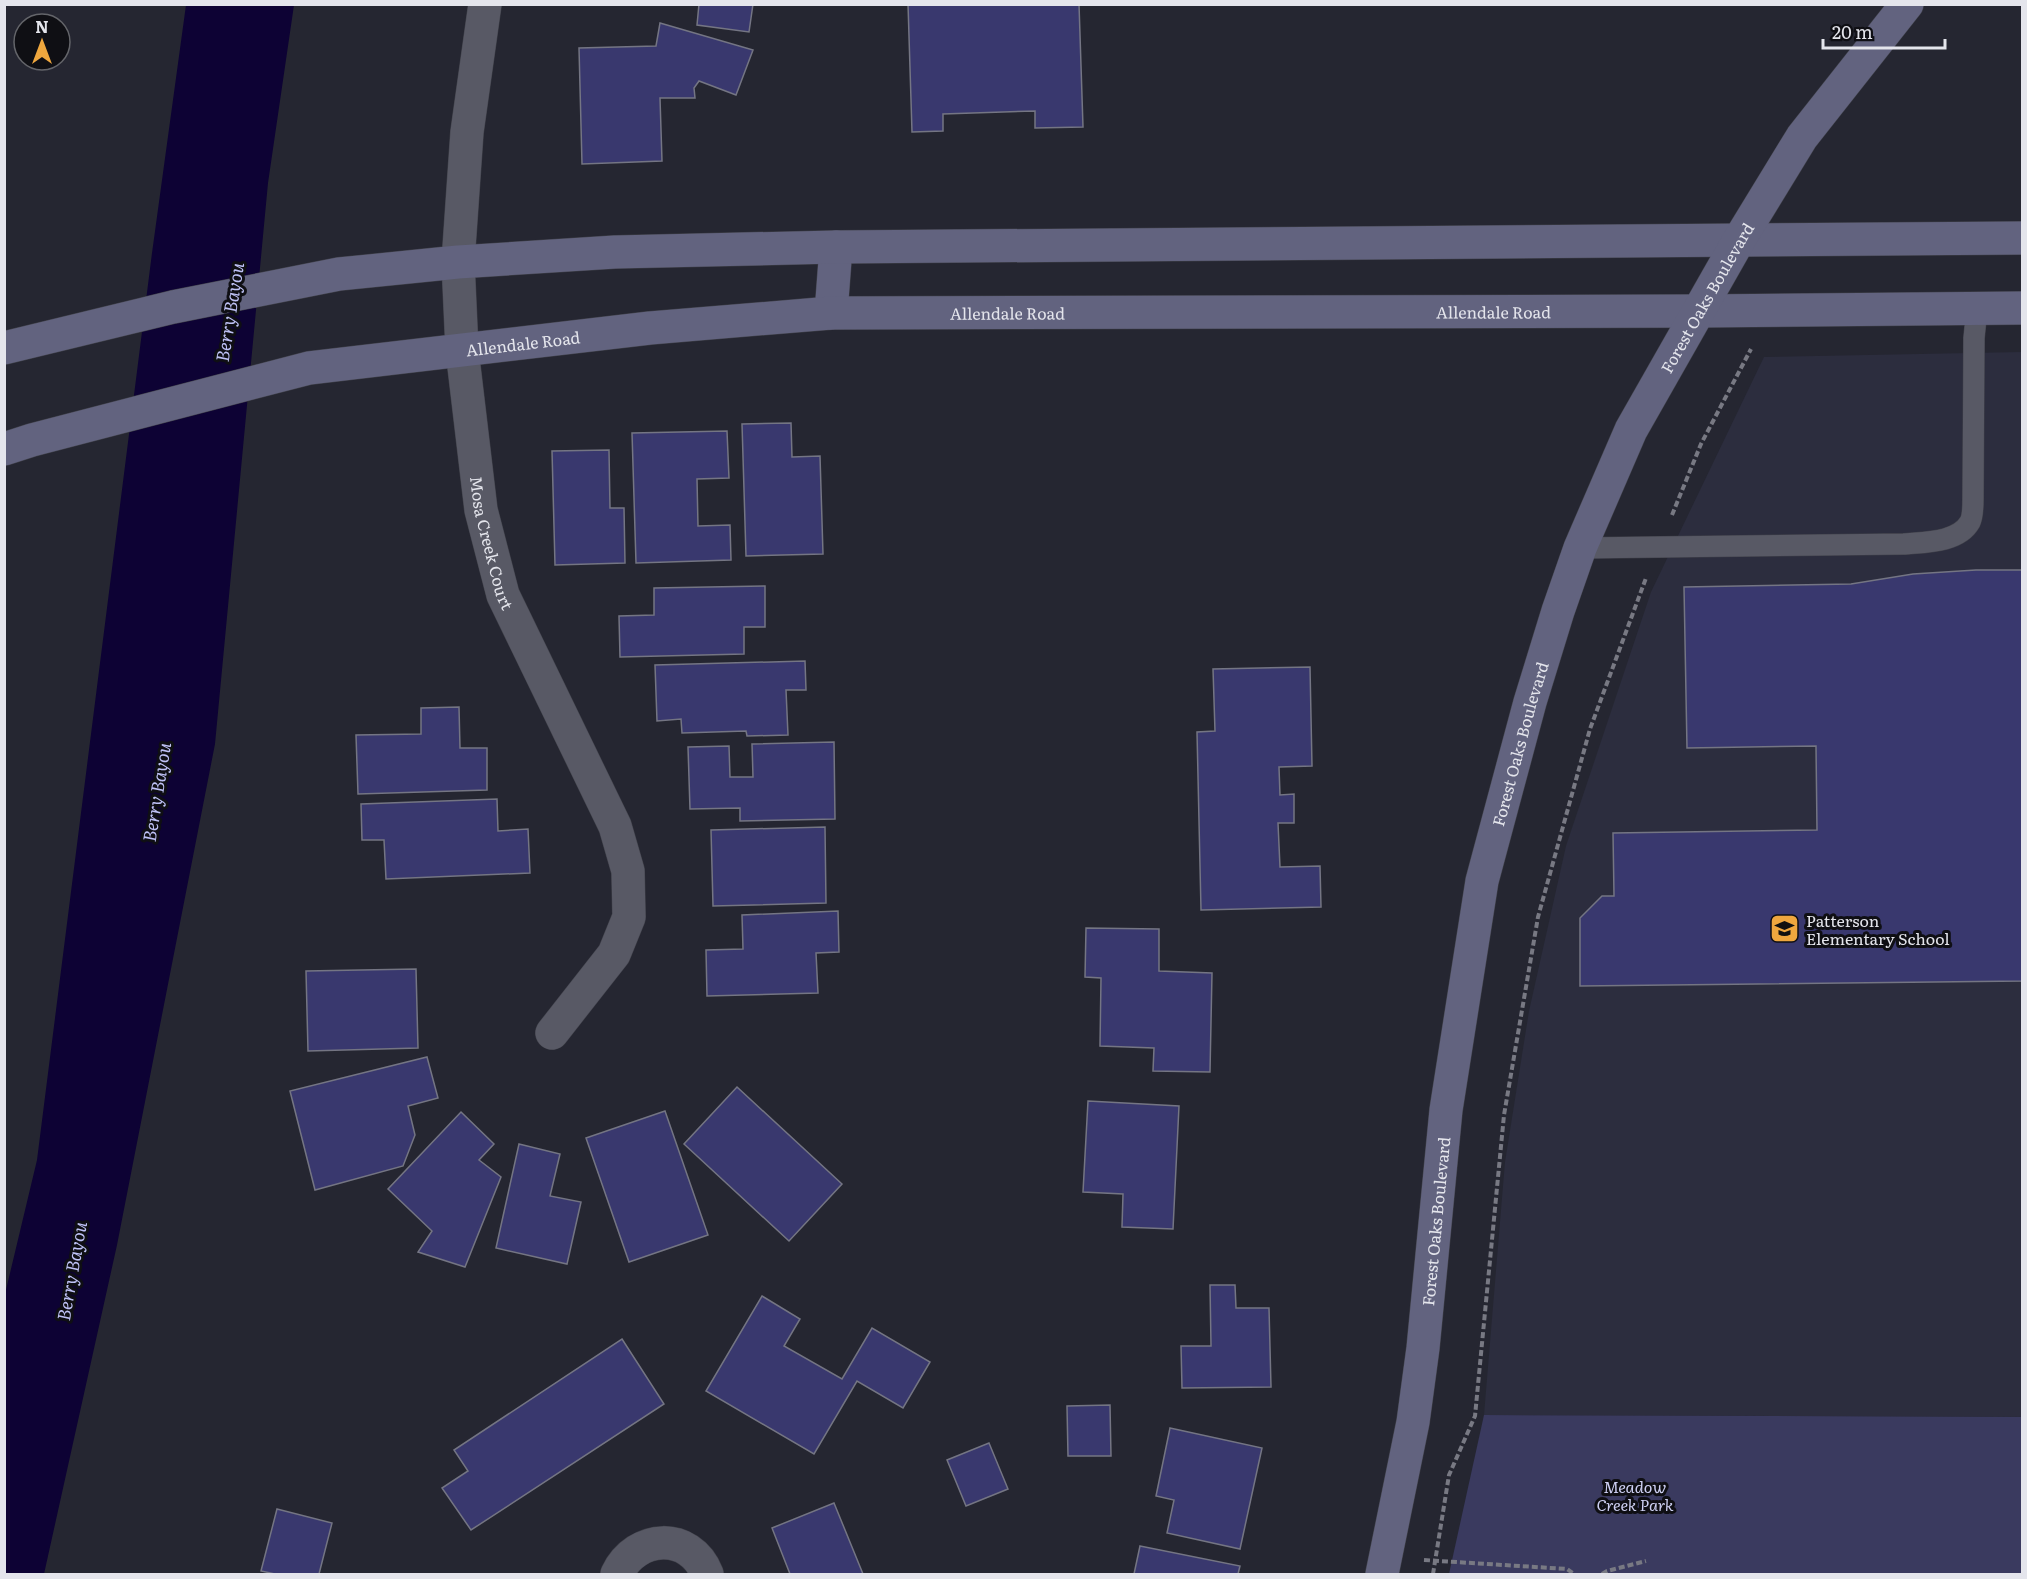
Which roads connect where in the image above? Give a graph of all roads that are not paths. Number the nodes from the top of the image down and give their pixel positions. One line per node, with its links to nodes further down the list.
1 (485, 4): 6 (street, Mosa Creek Court)
2 (1907, 4): 4 (main road, Forest Oaks Boulevard)
3 (2022, 238): 4 (main road)
4 (1738, 240): 5 (main road); 9 (main road, Forest Oaks Boulevard)
5 (837, 247): 6 (main road); 10 (main road)
6 (458, 262): 11 (main road); 12 (street, Mosa Creek Court)
7 (1977, 308): 8 (main road, Allendale Road); 9 (main road, Allendale Road); 14 (lane)
8 (2022, 308)
9 (1699, 310): 10 (main road, Allendale Road); 14 (main road, Forest Oaks Boulevard)
10 (831, 313): 12 (main road, Allendale Road)
11 (4, 348)
12 (462, 350): 13 (main road, Allendale Road); 15 (street, Mosa Creek Court)
13 (18, 444)
14 (1580, 548): 16 (main road, Forest Oaks Boulevard)
15 (552, 1033)
16 (1384, 1566)
17 (617, 1575): 18 (street)
18 (707, 1575)

